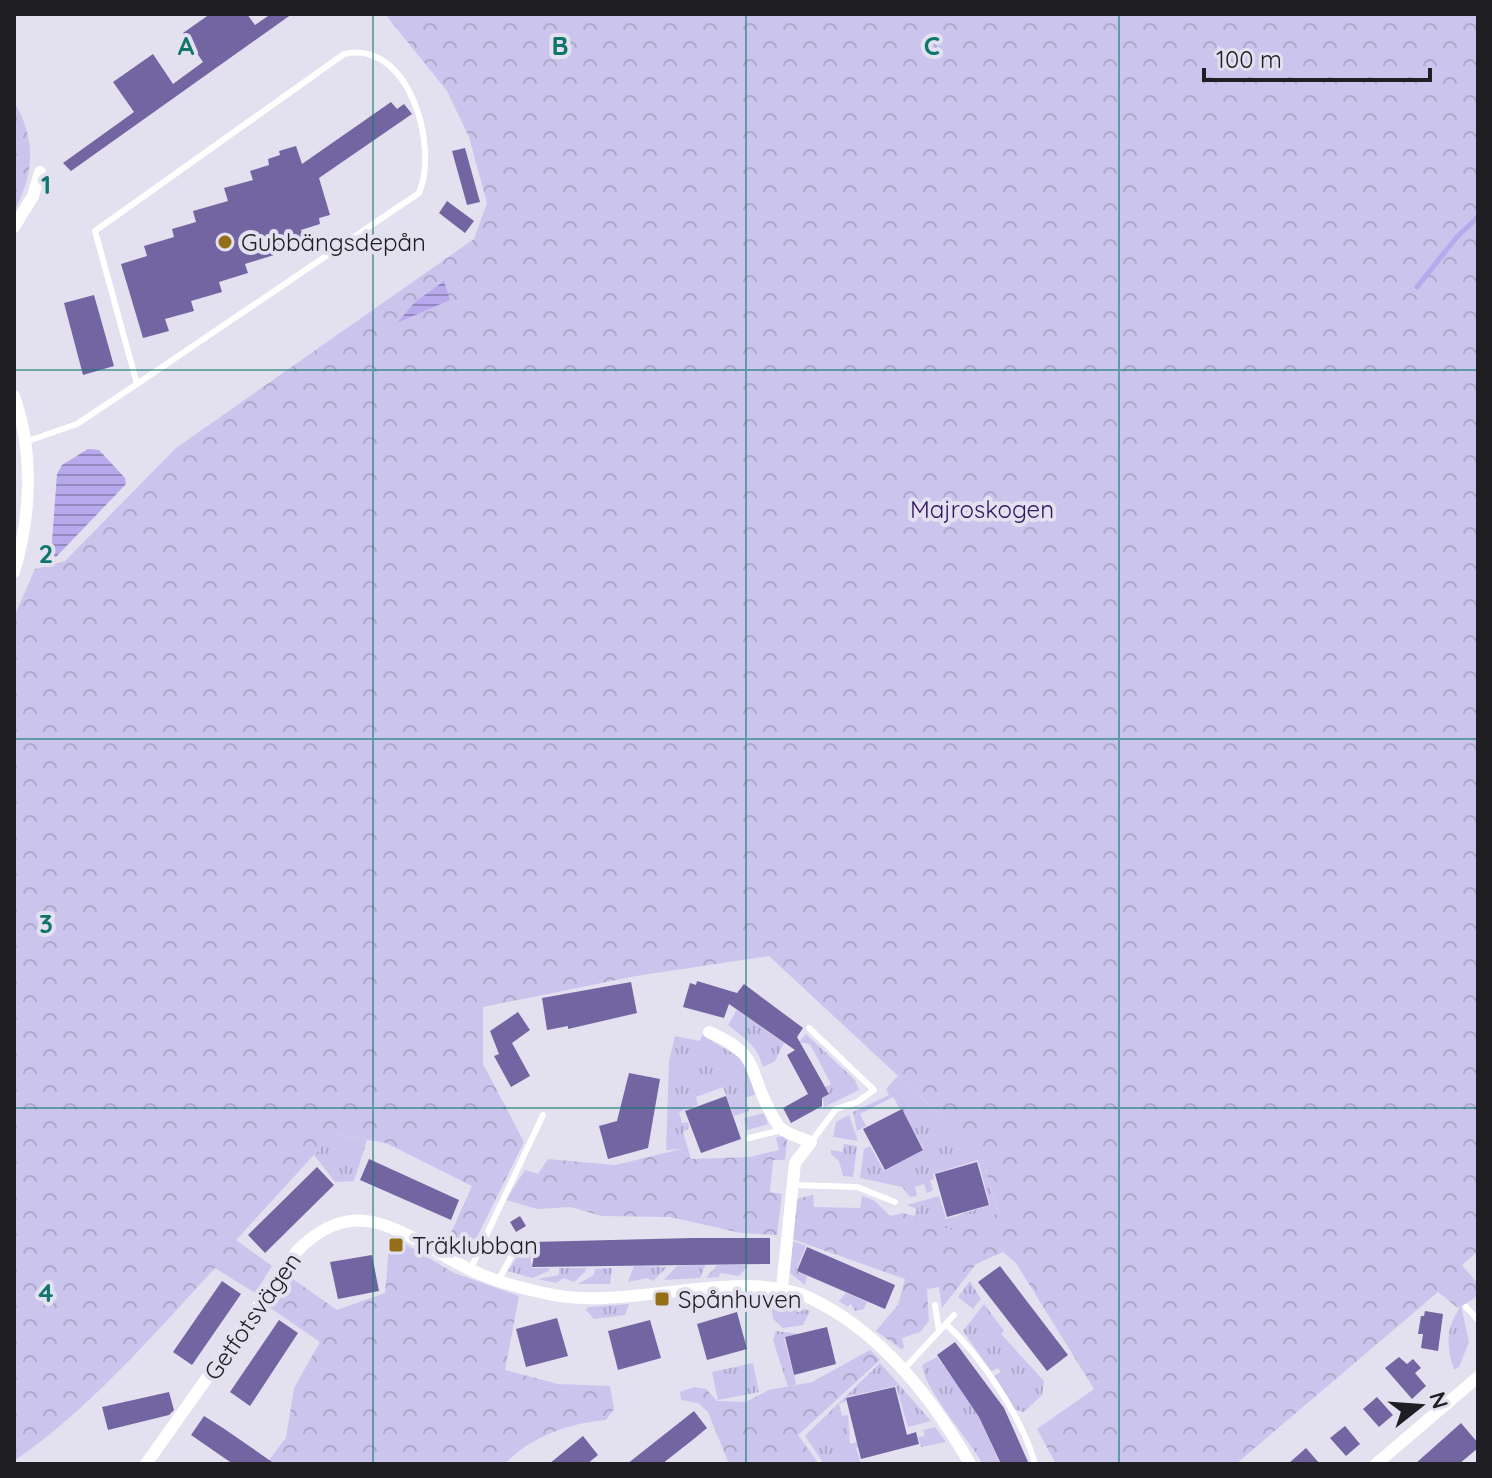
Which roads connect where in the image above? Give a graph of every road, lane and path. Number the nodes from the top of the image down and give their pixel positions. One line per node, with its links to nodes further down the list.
1 (40, 172): 2 (street)
2 (14, 227)
3 (137, 384): 3 (lane); 5 (lane)
4 (14, 396): 5 (street)
5 (25, 442): 6 (street)
6 (14, 572)
7 (809, 1028): 12 (lane)
8 (709, 1032): 10 (street)
9 (543, 1115): 16 (lane)
10 (782, 1130): 11 (lane); 12 (street)
11 (749, 1138)
12 (811, 1142): 13 (street)
13 (792, 1185): 14 (lane); 18 (street)
14 (895, 1202)
15 (529, 1250): 17 (lane)
16 (470, 1270): 17 (street, Getfotsvägen); 27 (street, Getfotsvägen)
17 (498, 1281): 18 (street, Getfotsvägen)
18 (782, 1288): 25 (street, Getfotsvägen)
19 (935, 1305): 24 (lane)
20 (1466, 1307): 22 (lane)
21 (954, 1315): 23 (lane)
22 (1478, 1320)
23 (946, 1324): 24 (lane); 29 (lane)
24 (939, 1331): 25 (lane)
25 (904, 1369): 28 (street, Getfotsvägen)
26 (1478, 1377): 30 (street)
27 (146, 1464)
28 (970, 1464)
29 (1035, 1464)
30 (1376, 1464)

